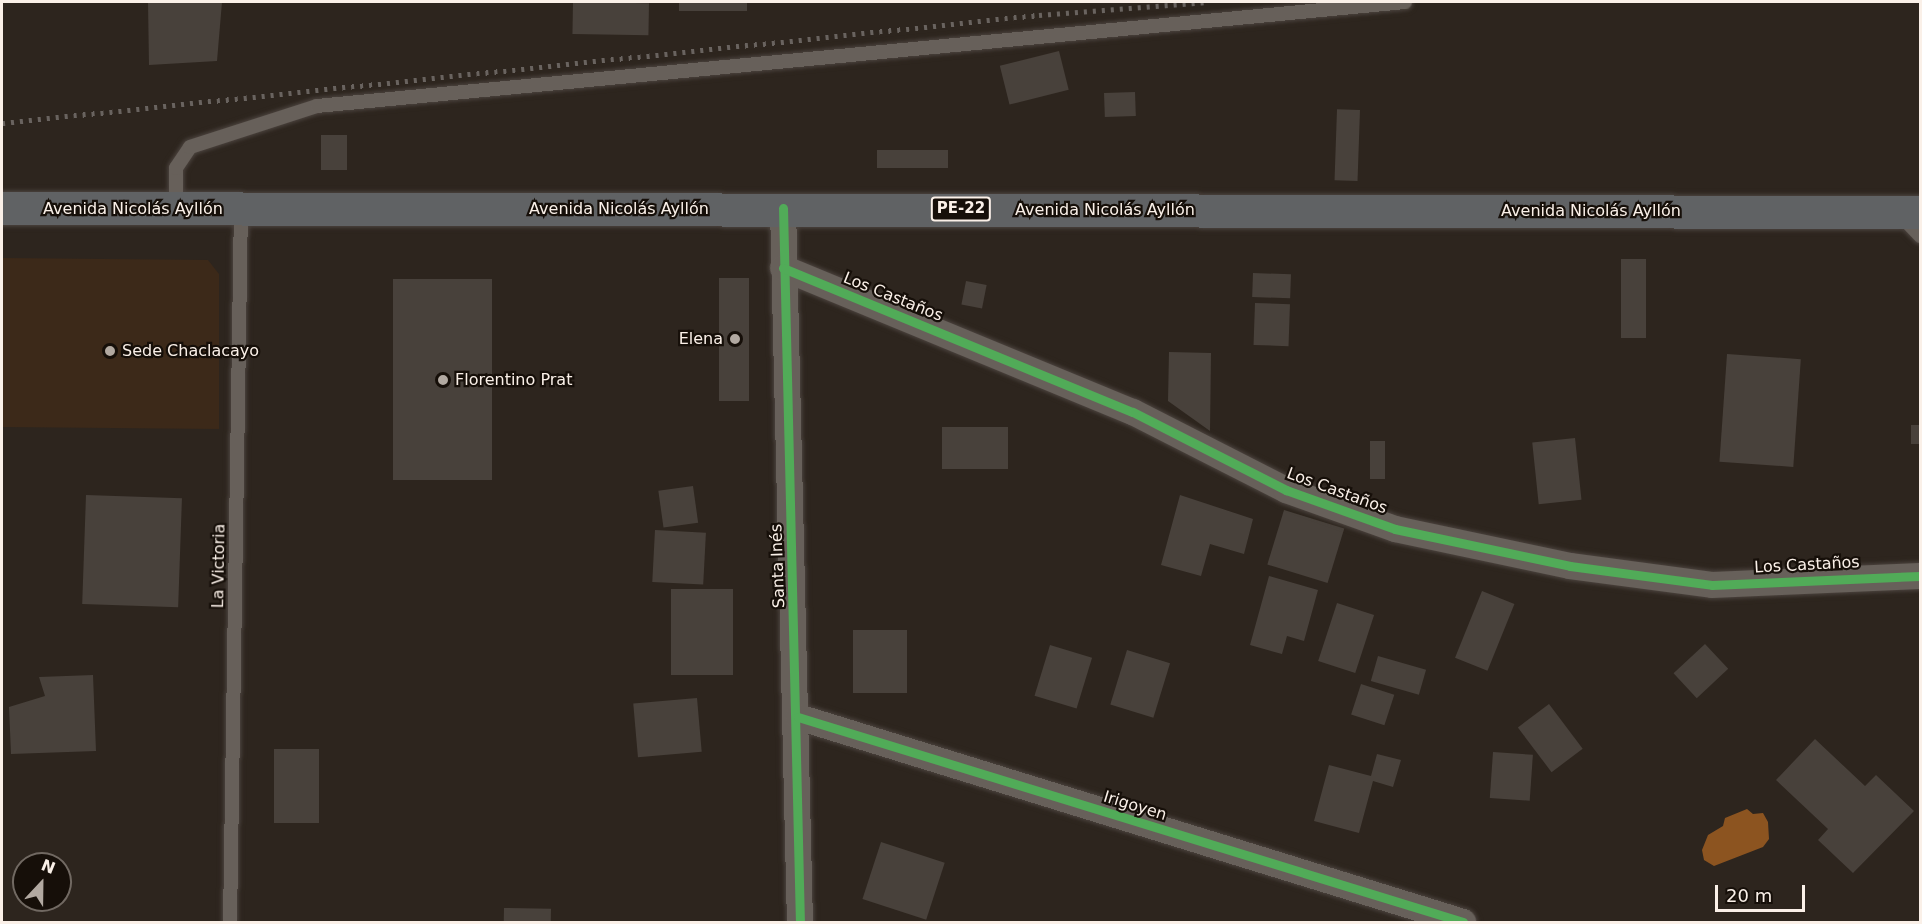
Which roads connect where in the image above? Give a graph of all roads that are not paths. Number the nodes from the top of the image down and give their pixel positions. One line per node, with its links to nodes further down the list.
1 (1405, 2): 4 (lane)
2 (2, 208): 4 (highway, Avenida Nicolás Ayllón / PE-22)
3 (783, 208): 5 (highway, Avenida Nicolás Ayllón / PE-22); 6 (highway, Avenida Nicolás Ayllón / PE-22); 8 (street, Santa Inés)
4 (176, 209): 5 (highway, Avenida Nicolás Ayllón / PE-22)
5 (242, 209): 11 (lane, La Victoria)
6 (1909, 213): 7 (lane)
7 (1920, 236)
8 (783, 268): 9 (street, Los Castaños); 10 (street, Santa Inés)
9 (1920, 576)
10 (798, 717): 12 (street, Santa Inés); 13 (street, Irigoyen)
11 (230, 922)
12 (800, 922)
13 (1463, 922)

